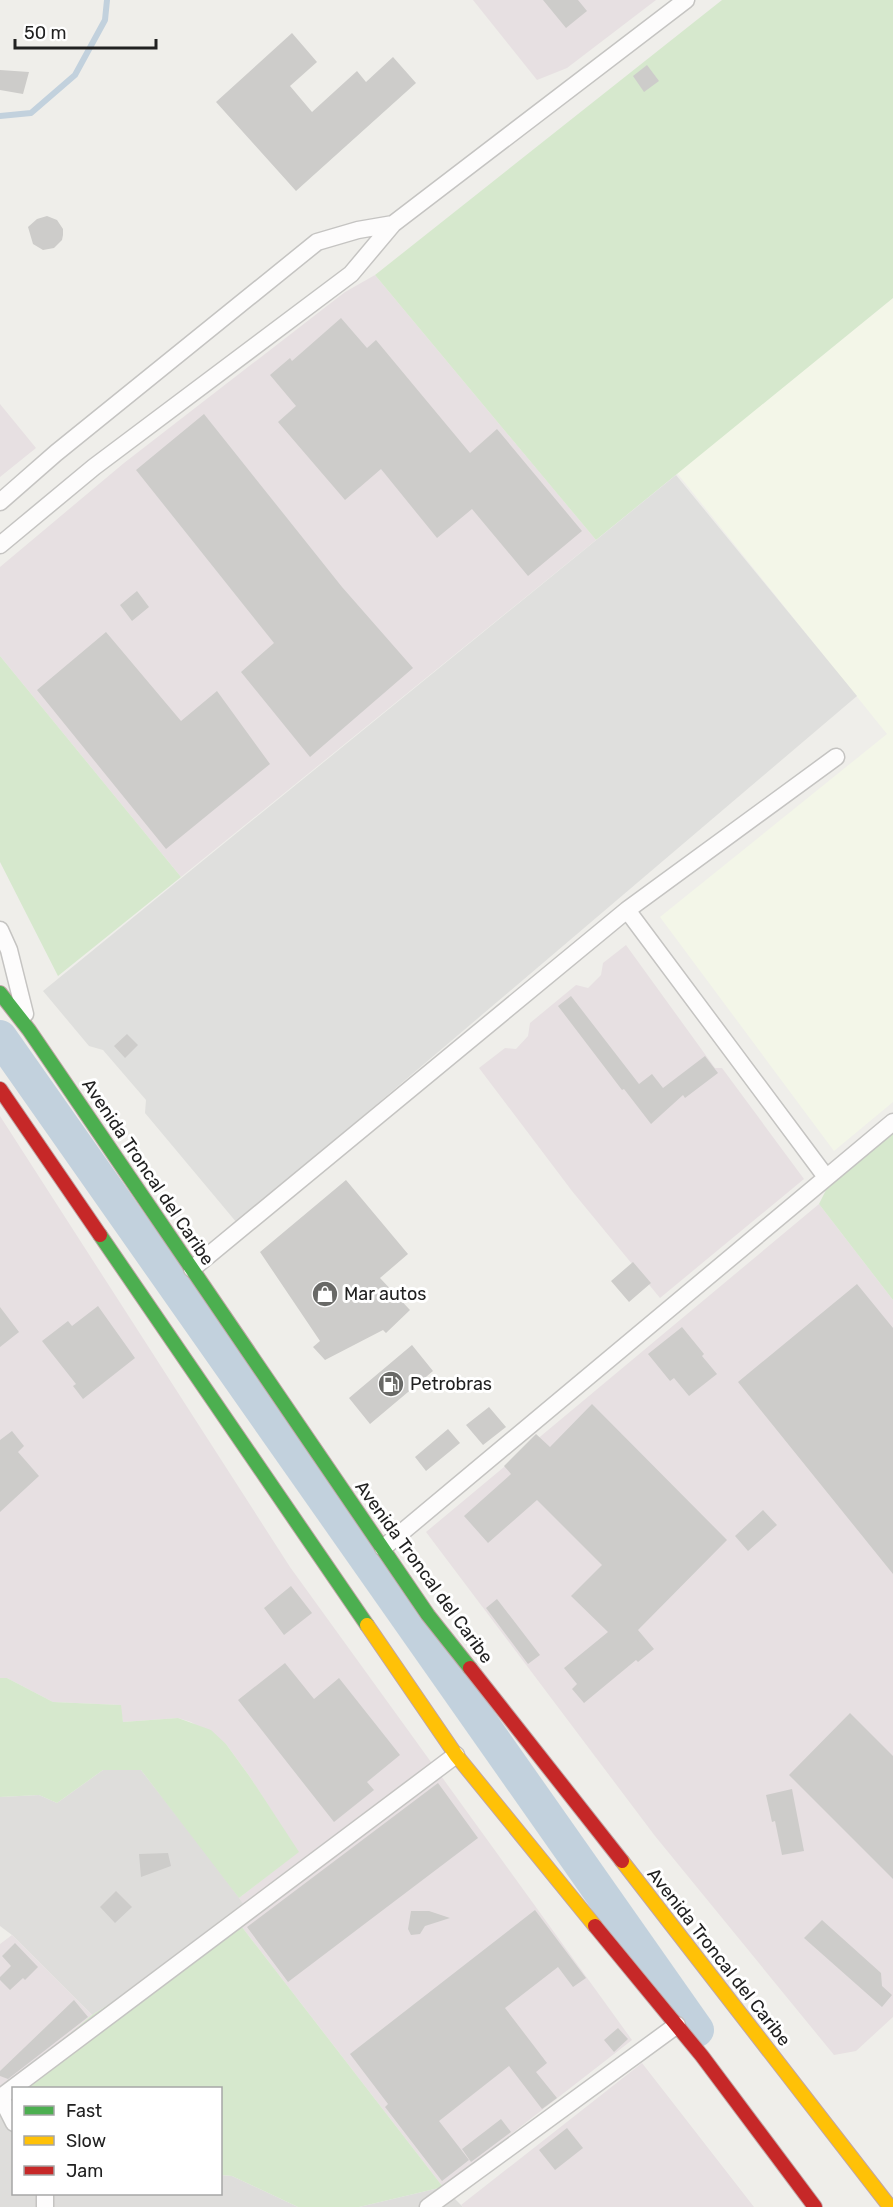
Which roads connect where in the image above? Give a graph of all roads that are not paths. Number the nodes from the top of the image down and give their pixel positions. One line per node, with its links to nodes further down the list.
1 (686, 0): 2 (street)
2 (393, 224): 3 (street); 4 (street)
3 (0, 502)
4 (0, 545)
5 (836, 757): 6 (street)
6 (627, 910): 12 (street); 13 (street)
7 (0, 930): 9 (street)
8 (0, 993): 9 (highway, Avenida Troncal del Caribe)
9 (29, 1030): 13 (highway, Avenida Troncal del Caribe)
10 (0, 1089): 15 (highway)
11 (893, 1122): 12 (street)
12 (826, 1178): 14 (street)
13 (192, 1269): 14 (highway, Avenida Troncal del Caribe)
14 (383, 1548): 22 (highway, Avenida Troncal del Caribe)
15 (456, 1755): 16 (highway); 17 (street)
16 (677, 2025): 20 (street); 21 (highway)
17 (14, 2087)
18 (12, 2089): 19 (street)
19 (12, 2119)
20 (428, 2207)
21 (815, 2207)
22 (890, 2207)

